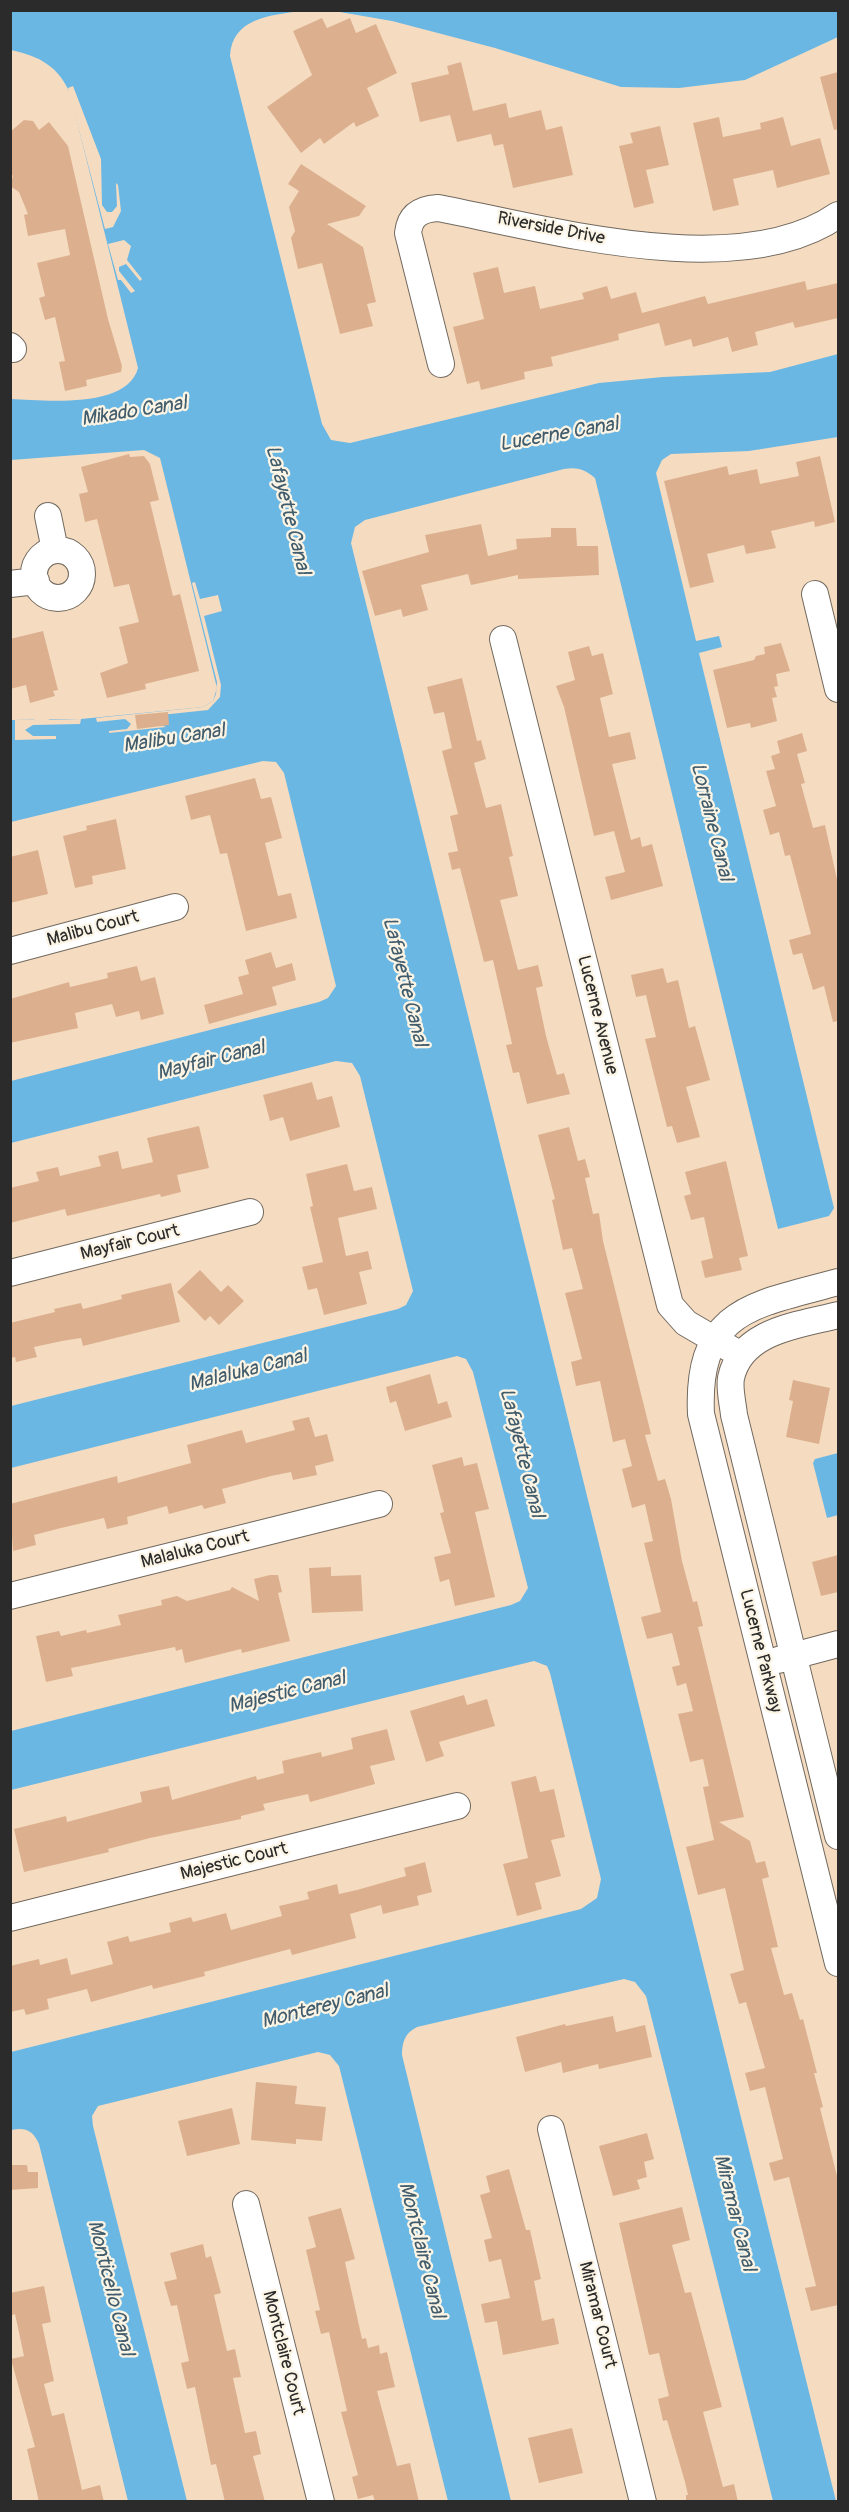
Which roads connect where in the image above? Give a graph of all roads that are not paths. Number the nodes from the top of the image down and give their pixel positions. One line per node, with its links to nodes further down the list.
1 (838, 215): 2 (street, Riverside Drive)
2 (441, 364)
3 (48, 516): 4 (street)
4 (55, 550): 5 (street); 5 (street)
5 (36, 581): 6 (street)
6 (10, 584)
7 (815, 594): 9 (street)
8 (503, 639): 16 (street, Lucerne Avenue)
9 (838, 689)
10 (176, 907): 11 (street, Malibu Court)
11 (10, 951)
12 (250, 1212): 13 (street, Mayfair Court)
13 (10, 1273)
14 (838, 1282): 16 (street)
15 (838, 1315): 17 (street)
16 (714, 1339): 17 (street, Lucerne Avenue); 22 (street, Lucerne Parkway)
17 (741, 1355): 21 (street, Lucerne Parkway)
18 (379, 1504): 19 (street, Malaluka Court)
19 (10, 1596)
20 (838, 1644): 21 (street)
21 (794, 1655): 22 (street); 24 (street, Lucerne Parkway)
22 (763, 1664): 26 (street, Lucerne Parkway)
23 (457, 1806): 25 (street, Majestic Court)
24 (838, 1836)
25 (10, 1918)
26 (838, 1963)
27 (551, 2129): 30 (street, Miramar Court)
28 (246, 2204): 29 (street, Montclaire Court)
29 (321, 2502)
30 (643, 2502)

